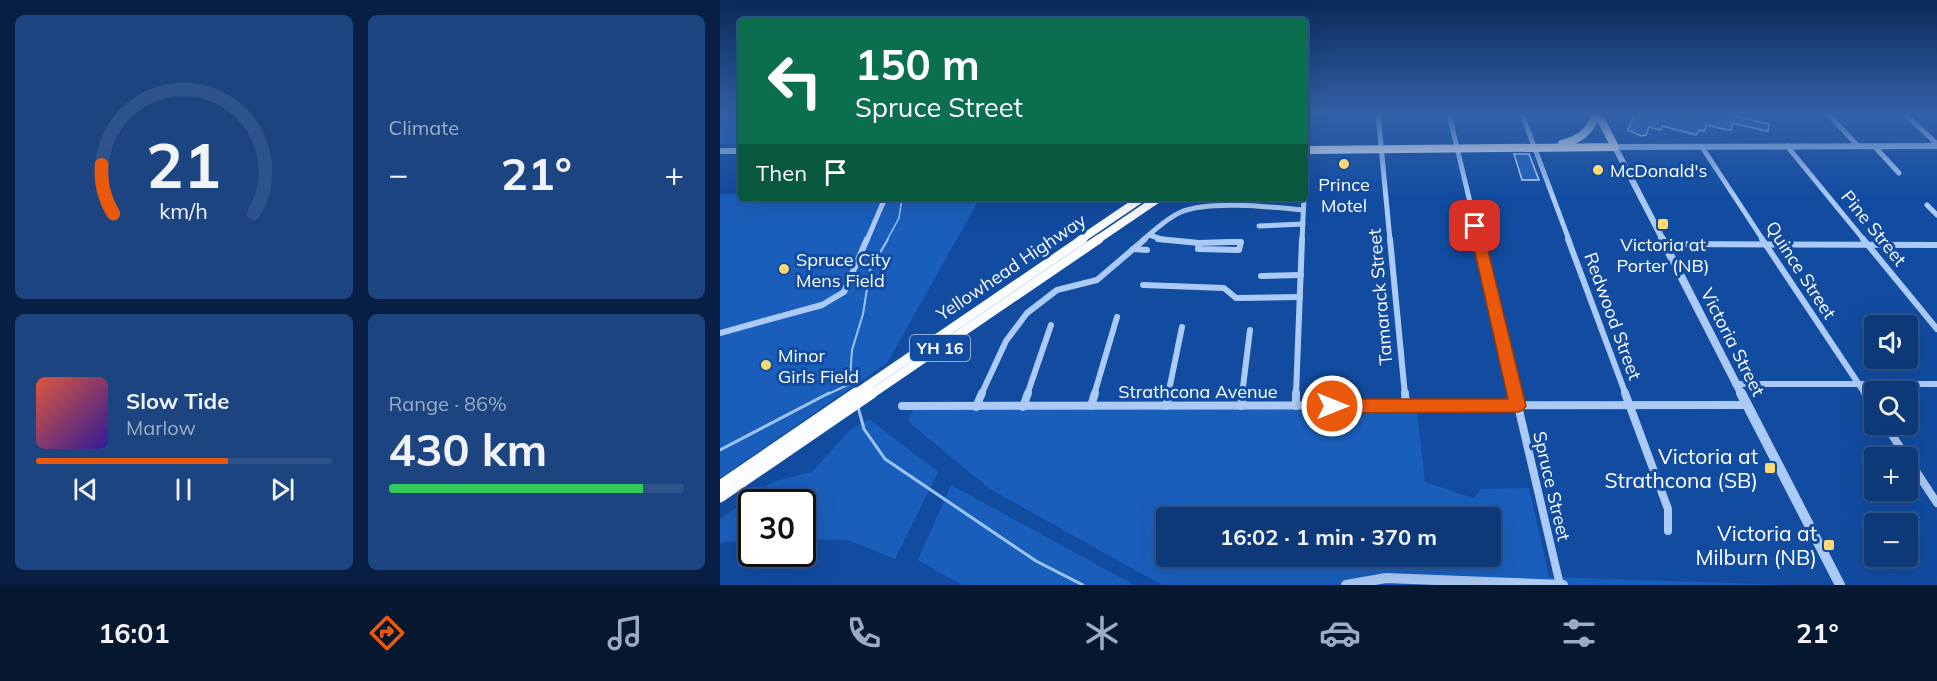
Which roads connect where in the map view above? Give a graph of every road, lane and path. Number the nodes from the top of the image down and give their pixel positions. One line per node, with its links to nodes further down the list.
1 (1381, 141): 16 (street, Tamarack Street)
2 (1455, 141): 17 (street, Spruce Street)
3 (1532, 141): 11 (street, Redwood Street)
4 (1568, 141): 12 (highway)
5 (1612, 141): 13 (highway, Victoria Street)
6 (1854, 141): 9 (street)
7 (1937, 145): 10 (street)
8 (1787, 146): 9 (street); 14 (street); 34 (street, Pine Street)
9 (1858, 146): 10 (street)
10 (1874, 146): 20 (street)
11 (1534, 147): 12 (highway); 17 (highway); 52 (street, Redwood Street)
12 (1550, 147): 13 (highway)
13 (1615, 147): 14 (street); 32 (street, Victoria Street)
14 (1702, 147): 33 (street, Quince Street)
15 (1308, 148): 16 (highway)
16 (1382, 148): 17 (highway); 59 (street, Tamarack Street)
17 (1457, 148): 60 (street, Spruce Street)
18 (720, 149): 19 (street)
19 (738, 149)
20 (1899, 173)
21 (884, 201): 47 (street)
22 (1138, 201): 64 (highway, Yellowhead Highway / YH 16)
23 (1156, 201): 65 (highway, Yellowhead Highway / YH 16)
24 (1304, 201): 26 (street)
25 (1927, 205): 27 (street)
26 (1303, 210): 28 (street); 30 (street)
27 (1937, 215)
28 (1303, 224): 29 (street); 38 (street)
29 (1259, 226)
30 (1149, 235): 31 (street); 36 (street)
31 (1199, 241): 31 (street)
32 (1665, 244): 33 (street); 48 (street, Victoria Street)
33 (1766, 244): 34 (street); 49 (street, Quince Street)
34 (1868, 244): 35 (street); 45 (street, Pine Street)
35 (1937, 245)
36 (1133, 249): 37 (street); 61 (street)
37 (1147, 250)
38 (1301, 275): 39 (street); 41 (street)
39 (1262, 276)
40 (1143, 285): 41 (street)
41 (1300, 297): 58 (street)
42 (1117, 317): 55 (street)
43 (1051, 325): 62 (street)
44 (1182, 327): 56 (street)
45 (1937, 328)
46 (1250, 330): 57 (street)
47 (720, 333)
48 (1735, 384): 49 (street); 53 (street, Victoria Street)
49 (1858, 384): 50 (street); 51 (street, Quince Street)
50 (1937, 384)
51 (1864, 393)
52 (1629, 405): 53 (street, Strathcona Avenue); 60 (street, Strathcona Avenue); 67 (street, Redwood Street)
53 (1747, 405): 70 (street, Victoria Street)
54 (902, 406): 61 (street, Strathcona Avenue)
55 (1091, 406): 56 (street, Strathcona Avenue); 62 (street, Strathcona Avenue)
56 (1166, 406): 57 (street, Strathcona Avenue)
57 (1241, 406): 58 (street, Strathcona Avenue)
58 (1296, 406): 59 (street, Strathcona Avenue)
59 (1406, 406): 60 (street, Strathcona Avenue)
60 (1518, 406): 69 (street, Spruce Street)
61 (976, 407): 62 (street, Strathcona Avenue)
62 (1023, 407)
63 (1918, 474): 66 (street)
64 (720, 486)
65 (720, 497)
66 (1937, 503)
67 (1668, 531)
68 (1346, 585): 69 (street)
69 (1562, 585)
70 (1840, 585)

